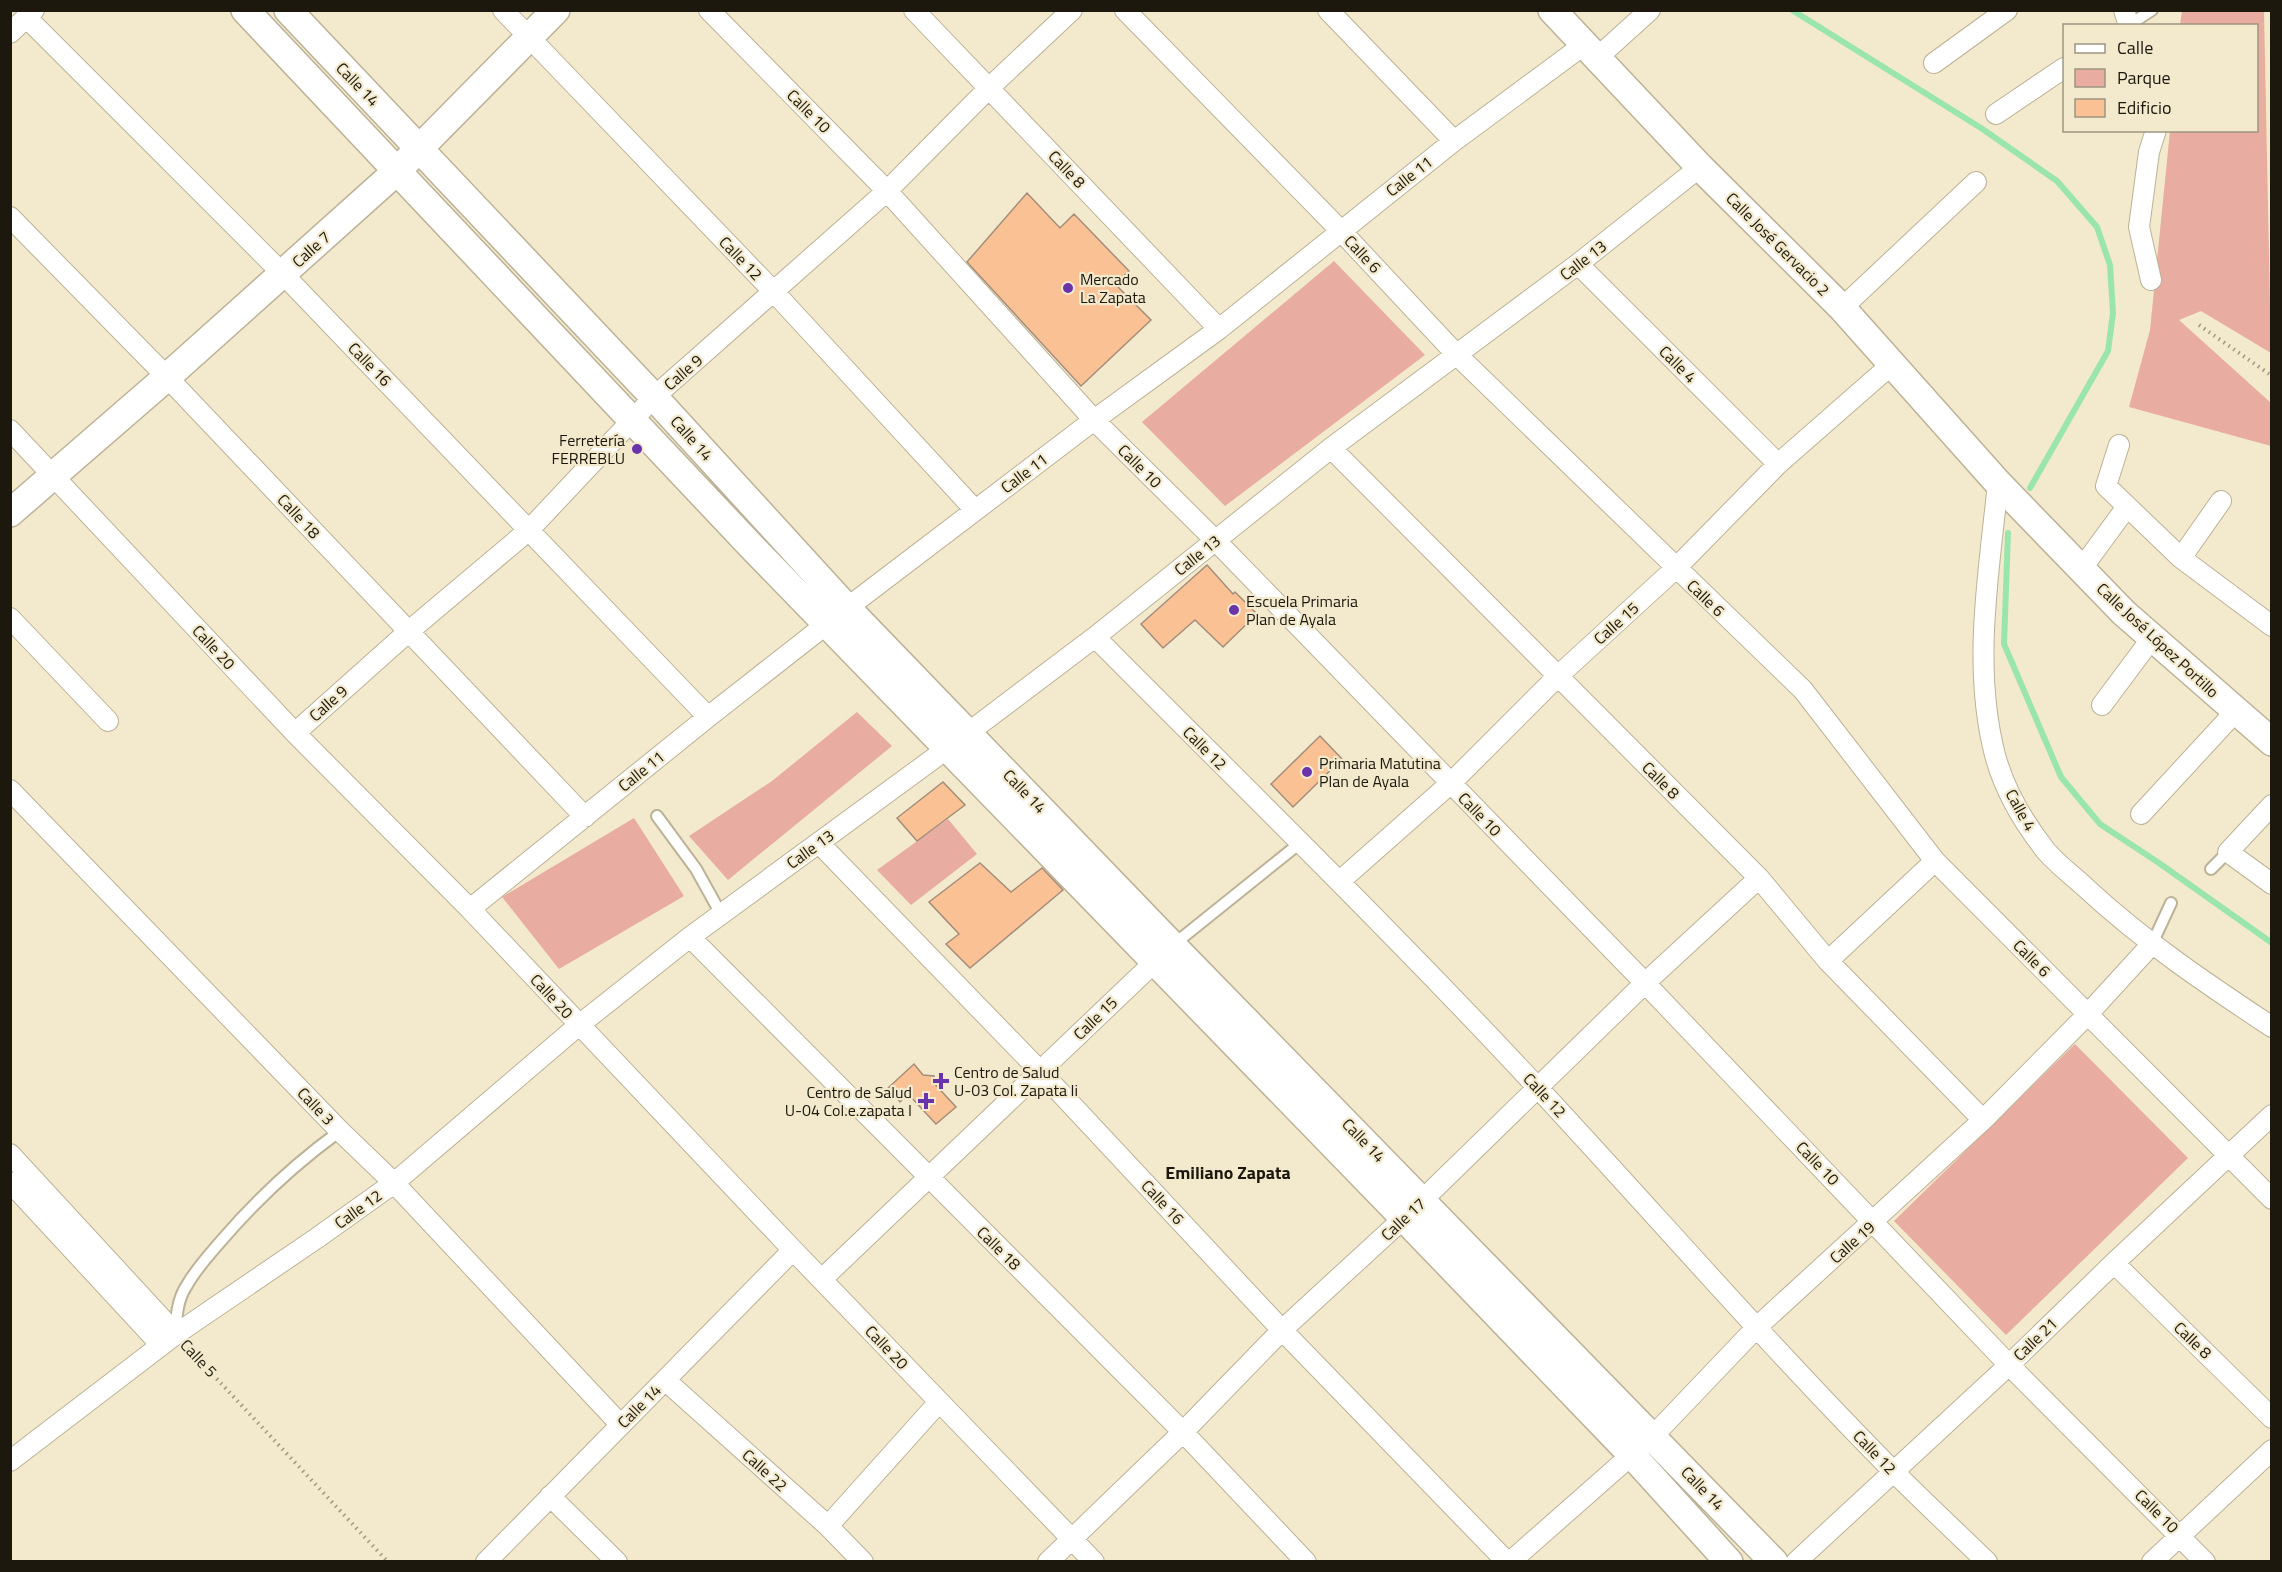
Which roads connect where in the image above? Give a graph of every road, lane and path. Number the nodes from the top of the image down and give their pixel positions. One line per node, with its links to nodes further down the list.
1 (245, 10): 27 (main road, Calle 14)
2 (288, 10): 25 (main road, Calle 14)
3 (502, 10): 17 (street, Calle 12)
4 (556, 10): 17 (main road, Calle 7)
5 (709, 10): 29 (street, Calle 10)
6 (914, 10): 21 (street, Calle 8)
7 (1072, 10): 21 (street, Calle 9)
8 (1125, 10): 31 (street, Calle 6)
9 (1329, 10): 24 (street)
10 (1552, 10): 18 (main road, Calle José Gervacio 2)
11 (1650, 10): 18 (street, Calle 11)
12 (2007, 10): 19 (street)
13 (2152, 10): 15 (lane)
14 (30, 14): 16 (street); 33 (street, Calle 16)
15 (2130, 24)
16 (10, 33)
17 (528, 37): 25 (main road, Calle 7); 35 (street, Calle 12)
18 (1591, 51): 24 (street, Calle 11); 26 (main road, Calle José Gervacio 2)
19 (1934, 63)
20 (2063, 69): 22 (street)
21 (989, 88): 29 (street, Calle 9); 38 (street, Calle 8)
22 (1996, 114)
23 (2155, 132): 34 (street)
24 (1454, 141): 31 (street, Calle 11)
25 (419, 149): 27 (main road, Calle 7); 43 (main road, Calle 14)
26 (1700, 167): 32 (street, Calle 13); 36 (main road, Calle José Gervacio 2)
27 (397, 171): 33 (main road, Calle 7); 44 (main road, Calle 14)
28 (1976, 182): 36 (street)
29 (887, 191): 35 (street, Calle 9); 45 (street, Calle 10)
30 (10, 217): 42 (street, Calle 18)
31 (1341, 231): 38 (street, Calle 11); 39 (street, Calle 6)
32 (1578, 264): 39 (street, Calle 13); 49 (street, Calle 4)
33 (283, 274): 42 (main road, Calle 7); 56 (street, Calle 16)
34 (2151, 280)
35 (774, 292): 43 (street, Calle 9); 54 (street, Calle 12)
36 (1842, 308): 40 (main road, Calle José Gervacio 2)
37 (2199, 325): 41 (path)
38 (1219, 329): 45 (street, Calle 11)
39 (1456, 354): 48 (street, Calle 13); 59 (street, Calle 6)
40 (1891, 365): 49 (street, Calle 15); 51 (main road, Calle José Gervacio 2)
41 (2271, 376)
42 (167, 377): 50 (main road, Calle 7); 64 (street, Calle 18)
43 (654, 397): 44 (street, Calle 9); 61 (main road, Calle 14)
44 (633, 420): 56 (street, Calle 9); 61 (main road, Calle 14)
45 (1094, 420): 54 (street, Calle 11); 57 (street, Calle 10)
46 (10, 430): 50 (street, Calle 20)
47 (2119, 445): 53 (street)
48 (1331, 448): 57 (street, Calle 13); 67 (street, Calle 8)
49 (1778, 464): 59 (street, Calle 15)
50 (54, 475): 55 (main road); 72 (street, Calle 20)
51 (1998, 483): 60 (main road, Calle José López Portillo); 93 (street, Calle 4)
52 (2222, 501): 58 (street)
53 (2126, 508): 58 (street); 60 (street)
54 (975, 510): 61 (street, Calle 11)
55 (10, 513)
56 (530, 530): 64 (street, Calle 9); 70 (street, Calle 16)
57 (1215, 540): 65 (street, Calle 13); 75 (street, Calle 10)
58 (2181, 558): 63 (street)
59 (1676, 568): 67 (street, Calle 15); 84 (street, Calle 6)
60 (2082, 568): 66 (main road, Calle José López Portillo)
61 (838, 616): 70 (street, Calle 11); 73 (main road, Calle 14)
62 (10, 618): 71 (street)
63 (2271, 626)
64 (408, 632): 72 (street, Calle 9); 80 (street, Calle 18)
65 (1095, 637): 73 (street, Calle 13); 82 (street, Calle 12)
66 (2152, 638): 68 (street); 69 (main road, Calle José López Portillo)
67 (1559, 675): 75 (street, Calle 15); 86 (street, Calle 8)
68 (2103, 705)
69 (2236, 711): 74 (main road, Calle José López Portillo); 78 (street)
70 (708, 717): 80 (street, Calle 11)
71 (108, 722)
72 (295, 733): 90 (street, Calle 20)
73 (958, 740): 81 (street, Calle 13); 94 (main road, Calle 14)
74 (2271, 742)
75 (1450, 783): 87 (street, Calle 15); 96 (street, Calle 10)
76 (10, 790): 104 (street, Calle 3)
77 (2271, 805): 83 (street)
78 (2141, 814)
79 (657, 816): 91 (lane)
80 (585, 817): 90 (street, Calle 11)
81 (819, 843): 91 (street, Calle 13); 100 (street, Calle 16)
82 (1300, 843): 87 (street, Calle 12); 94 (lane, Calle 15)
83 (2228, 852): 85 (lane); 88 (street)
84 (1935, 861): 95 (street); 97 (street, Calle 6)
85 (2211, 870)
86 (1759, 878): 95 (street, Calle 8); 96 (street, Calle 17)
87 (1341, 881): 101 (street, Calle 12)
88 (2271, 884)
89 (2171, 903): 93 (lane, Calle 19)
90 (470, 909): 98 (street, Calle 20)
91 (721, 914): 92 (street, Calle 13)
92 (690, 937): 98 (street, Calle 12); 107 (street, Calle 18)
93 (2151, 944): 97 (street, Calle 19); 99 (street, Calle 4)
94 (1164, 954): 100 (street, Calle 15); 111 (main road, Calle 14)
95 (1828, 961): 103 (street, Calle 8)
96 (1645, 983): 101 (street, Calle 17); 112 (street, Calle 10)
97 (2088, 1014): 103 (street, Calle 19); 106 (street, Calle 6)
98 (579, 1025): 109 (street, Calle 12); 113 (street, Calle 20)
99 (2271, 1027)
100 (1040, 1071): 107 (street, Calle 15); 117 (street, Calle 16)
101 (1537, 1087): 111 (street, Calle 17); 116 (street, Calle 12)
102 (2271, 1114): 106 (street, Calle 21)
103 (1983, 1120): 112 (street, Calle 19)
104 (340, 1131): 109 (street, Calle 3); 118 (lane)
105 (10, 1154): 118 (street, Calle 5)
106 (2227, 1155): 110 (street, Calle 6); 114 (street, Calle 21)
107 (929, 1178): 115 (street, Calle 15); 124 (street, Calle 18)
108 (10, 1182): 118 (street, Calle 5)
109 (394, 1183): 118 (street, Calle 12); 123 (street, Calle 3)
110 (2271, 1199)
111 (1414, 1209): 117 (street, Calle 17); 125 (main road, Calle 14); 127 (main road, Calle 14)
112 (1874, 1221): 116 (street, Calle 19); 119 (street, Calle 10)
113 (793, 1250): 115 (street, Calle 20); 120 (street, Calle 14)
114 (2114, 1263): 119 (street, Calle 21); 122 (street, Calle 8)
115 (822, 1279): 121 (street, Calle 20)
116 (1757, 1327): 125 (street, Calle 19); 129 (street, Calle 12)
117 (1282, 1330): 124 (street, Calle 17); 141 (street, Calle 16)
118 (169, 1339): 128 (street, Calle 12); 134 (path, Calle 5)
119 (2009, 1365): 129 (street, Calle 21); 132 (street, Calle 10)
120 (665, 1380): 123 (street, Calle 14); 131 (street, Calle 22)
121 (939, 1402): 131 (street); 133 (street, Calle 20)
122 (2271, 1418)
123 (620, 1424): 130 (street, Calle 14)
124 (1183, 1432): 133 (street, Calle 17); 140 (street, Calle 18)
125 (1653, 1436): 127 (street, Calle 19); 143 (main road, Calle 14)
126 (2271, 1450): 132 (street)
127 (1632, 1455): 141 (street, Calle 19); 142 (main road, Calle 14)
128 (10, 1461)
129 (1894, 1471): 144 (street, Calle 21); 145 (street, Calle 12)
130 (550, 1496): 135 (street, Calle 14); 136 (street)
131 (828, 1526): 137 (street, Calle 22)
132 (2180, 1535): 146 (street); 147 (street, Calle 10)
133 (1071, 1539): 138 (street, Calle 17); 139 (street, Calle 20)
134 (388, 1562)
135 (486, 1562)
136 (617, 1562)
137 (863, 1562)
138 (1048, 1562)
139 (1094, 1562)
140 (1306, 1562)
141 (1509, 1562)
142 (1729, 1562)
143 (1774, 1562)
144 (1796, 1562)
145 (1986, 1562)
146 (2152, 1562)
147 (2205, 1562)

